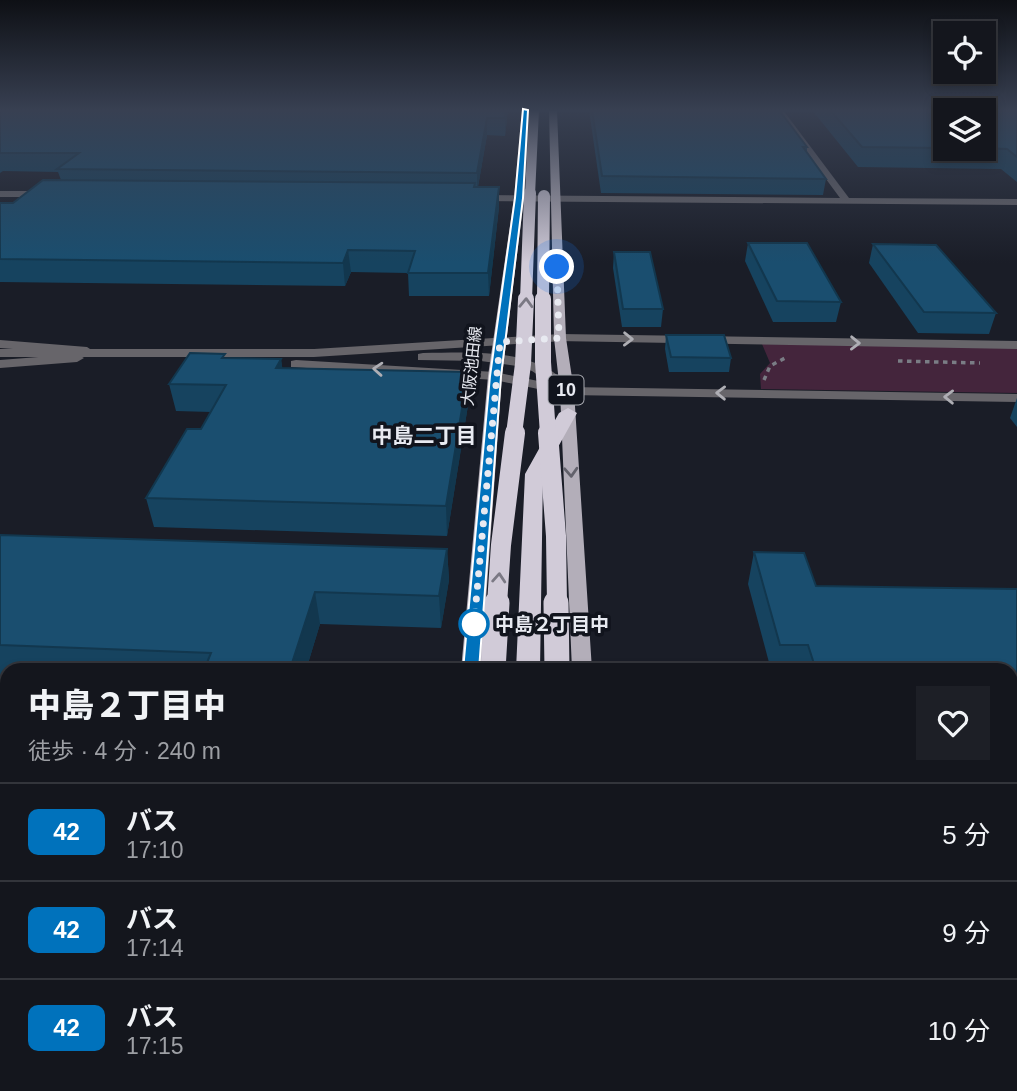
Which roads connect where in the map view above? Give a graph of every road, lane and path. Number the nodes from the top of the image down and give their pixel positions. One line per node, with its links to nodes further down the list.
1 (522, 161): 10 (main road, 大阪池田線)
2 (532, 161): 31 (highway, one-way to 2, bridge)
3 (545, 161): 33 (highway, bridge)
4 (554, 161): 8 (main road, 10)
5 (817, 161): 11 (street)
6 (0, 194): 7 (street)
7 (55, 194)
8 (555, 197): 10 (street); 11 (street); 13 (main road, 10)
9 (464, 198): 10 (street)
10 (519, 198): 14 (main road, 大阪池田線)
11 (846, 200): 12 (street)
12 (1017, 202)
13 (559, 338): 14 (street); 16 (street, one-way to 16); 26 (main road, 10)
14 (500, 342): 18 (street); 21 (main road, 大阪池田線)
15 (0, 344): 19 (street)
16 (1017, 345)
17 (0, 353): 19 (street)
18 (314, 353): 19 (street); 21 (street)
19 (87, 354): 24 (street); 25 (street, one-way to 19)
20 (794, 356): 27 (path)
21 (498, 359): 25 (main road, 大阪池田線); 26 (street)
22 (890, 360): 23 (path)
23 (991, 362)
24 (0, 364)
25 (495, 376): 26 (street); 30 (main road, 大阪池田線)
26 (566, 391): 27 (street, one-way to 26); 29 (main road, 10)
27 (769, 394): 28 (street, one-way to 27)
28 (1017, 398)
29 (568, 413): 32 (highway); 34 (main road, 10, one-way to 34)
30 (472, 663)
31 (493, 663)
32 (528, 663)
33 (557, 663)
34 (582, 663)

